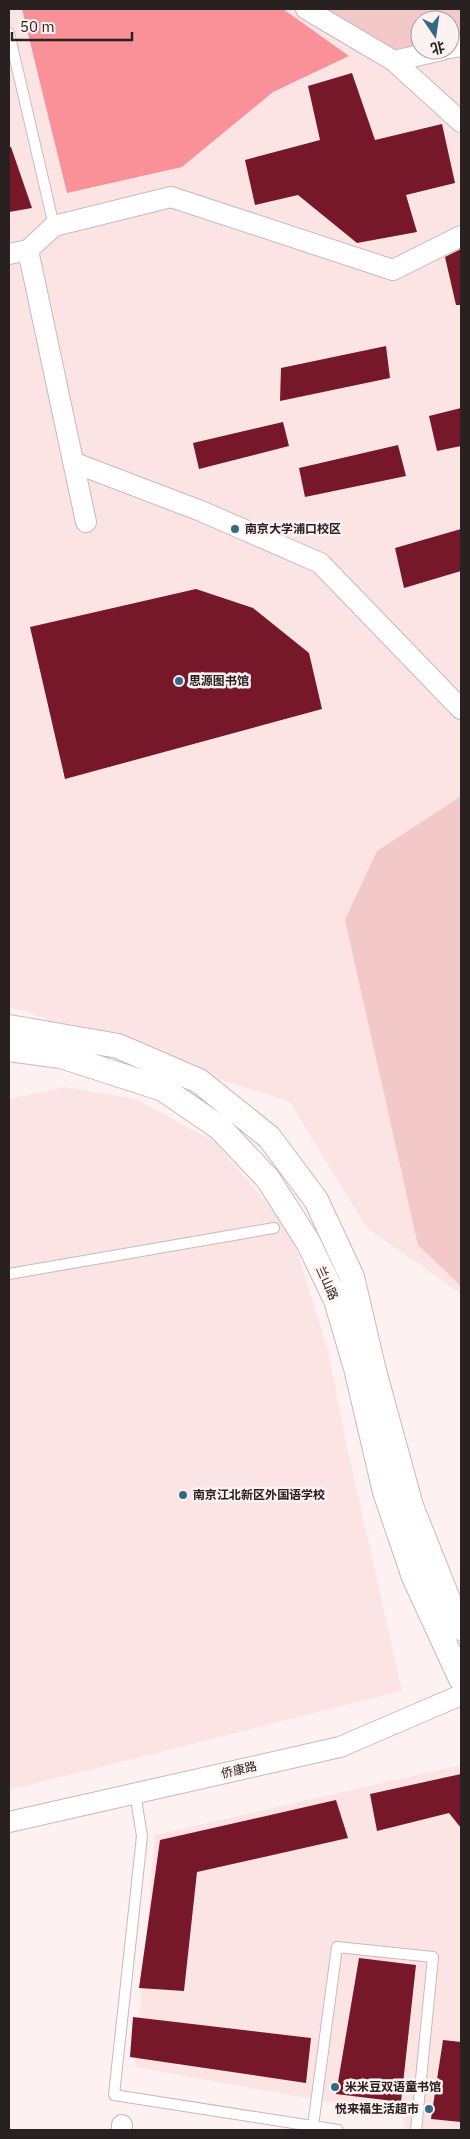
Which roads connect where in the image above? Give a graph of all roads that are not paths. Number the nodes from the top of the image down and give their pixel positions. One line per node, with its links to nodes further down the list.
1 (306, 9): 4 (street)
2 (9, 32): 6 (lane)
3 (410, 57): 4 (street)
4 (394, 61): 5 (street)
5 (461, 122)
6 (54, 226): 7 (street); 8 (street)
7 (461, 236)
8 (18, 252): 9 (street)
9 (75, 463): 10 (street); 11 (street)
10 (86, 522)
11 (461, 709)
12 (9, 1027): 16 (street, 兰山路)
13 (9, 1049): 17 (street, 兰山路)
14 (274, 1228): 15 (lane)
15 (9, 1274)
16 (461, 1628)
17 (461, 1679)
18 (461, 1695): 19 (street, 侨康路)
19 (135, 1793): 20 (street, 侨康路); 21 (lane)
20 (9, 1822)
21 (313, 2126): 22 (lane); 23 (lane)
22 (338, 2130)
23 (416, 2130)

